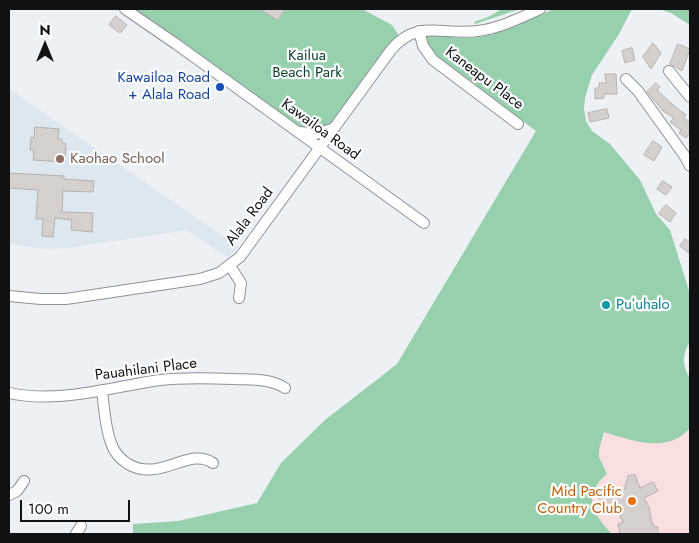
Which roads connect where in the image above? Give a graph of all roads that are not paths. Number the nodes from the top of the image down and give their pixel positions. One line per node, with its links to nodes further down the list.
1 (125, 9): 9 (street, Kawailoa Road)
2 (540, 9): 3 (street)
3 (416, 32): 7 (street, Kaneapu Place); 8 (street, Alala Road)
4 (669, 71): 6 (street)
5 (626, 79): 11 (street)
6 (690, 97)
7 (518, 124)
8 (336, 125): 9 (street); 10 (street, Alala Road)
9 (297, 131): 10 (street, Kawailoa Road)
10 (320, 148): 12 (street, Kawailoa Road); 13 (street, Alala Road)
11 (689, 161)
12 (424, 223)
13 (230, 266): 14 (street, Alala Road); 15 (street)
14 (9, 296)
15 (239, 298)
16 (285, 388): 17 (street, Pauahilani Place)
17 (102, 390): 18 (street, Pauahilani Place); 19 (street)
18 (9, 393)
19 (213, 463)
20 (24, 481): 21 (street)
21 (9, 494)

